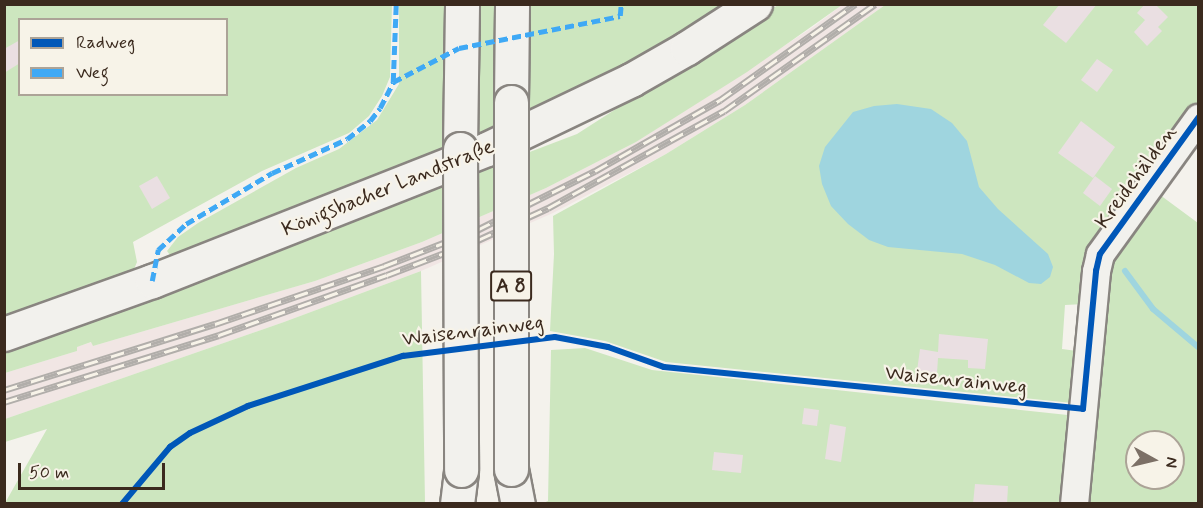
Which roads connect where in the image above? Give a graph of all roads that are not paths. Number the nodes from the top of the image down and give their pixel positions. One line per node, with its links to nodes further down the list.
1 (462, 4): 7 (main road, A 8, bridge)
2 (512, 4): 6 (main road, A 8, bridge)
3 (755, 4): 5 (main road, Königsbacher Landstraße)
4 (1198, 118): 12 (lane, Kreidehälden)
5 (4, 334)
6 (511, 469): 10 (main road, A 8); 11 (main road)
7 (461, 470): 8 (main road); 9 (main road, A 8)
8 (457, 504)
9 (462, 504)
10 (511, 504)
11 (518, 504)
12 (1074, 504)

